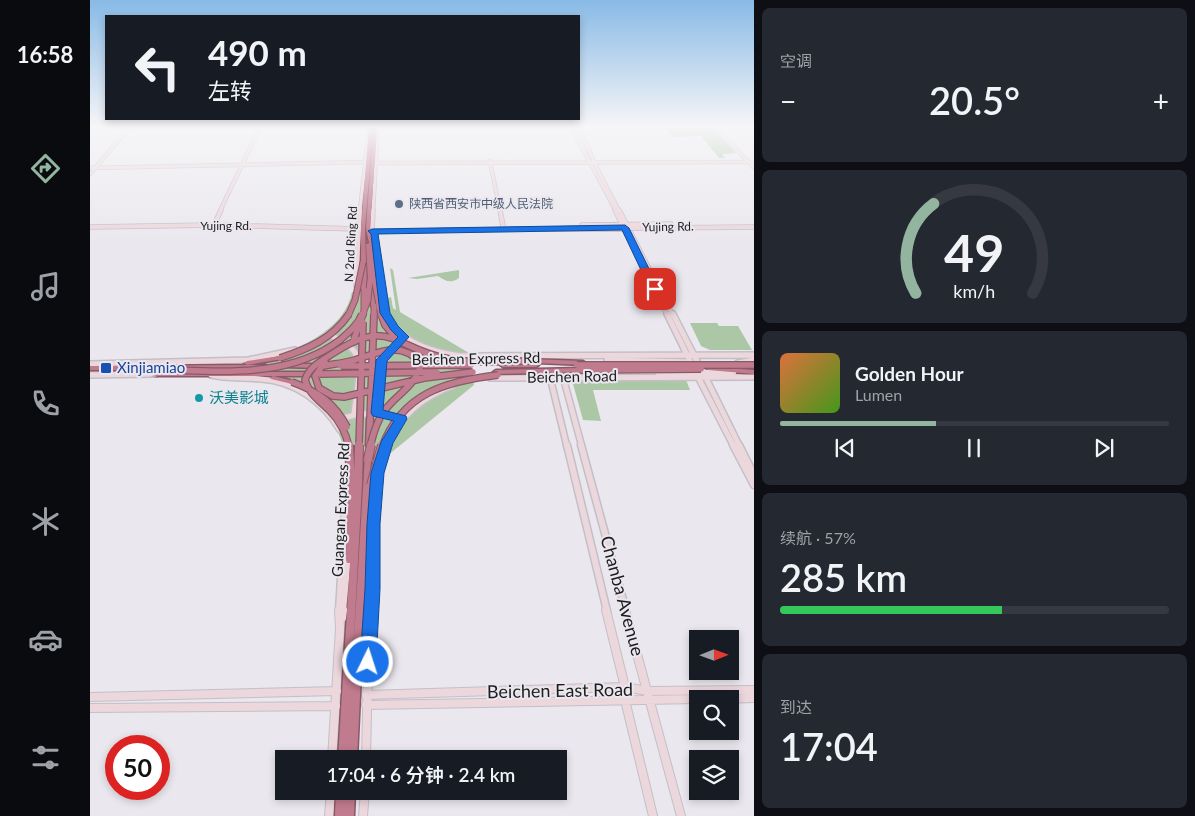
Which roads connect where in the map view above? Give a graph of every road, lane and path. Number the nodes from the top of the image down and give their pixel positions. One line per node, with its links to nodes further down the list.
1 (270, 165): 9 (main road)
2 (367, 165): 17 (highway, N 2nd Ring Rd)
3 (374, 165): 17 (highway, N 2nd Ring Rd)
4 (376, 165): 17 (main road)
5 (491, 165): 14 (main road)
6 (589, 165): 11 (main road)
7 (594, 165): 11 (main road)
8 (599, 165): 11 (main road)
9 (241, 166): 10 (main road); 12 (main road)
10 (92, 169)
11 (598, 172): 15 (main road)
12 (213, 225): 16 (main road, Yujing Rd.); 17 (main road, Yujing Rd.)
13 (754, 225): 15 (main road, Yujing Rd.)
14 (503, 226): 15 (main road, Yujing Rd.); 17 (main road, Yujing Rd.)
15 (626, 226): 17 (main road, Yujing Rd.); 23 (main road); 25 (main road)
16 (90, 227)
17 (366, 229): 18 (highway, N 2nd Ring Rd); 19 (highway, N 2nd Ring Rd); 19 (highway); 21 (main road); 22 (main road)
18 (363, 262): 20 (highway, Guangan Express Rd, bridge); 32 (highway, N 2nd Ring Rd, bridge)
19 (372, 279): 31 (highway, bridge); 37 (highway, N 2nd Ring Rd, bridge); 53 (highway, Guangan Express Rd, bridge)
20 (364, 312): 40 (highway, bridge); 54 (highway, Guangan Express Rd, bridge)
21 (328, 334): 27 (main road); 29 (main road)
22 (404, 337): 25 (main road, Beichen Road); 26 (main road)
23 (694, 355): 24 (main road); 25 (main road); 28 (main road)
24 (754, 355)
25 (689, 359): 28 (main road); 43 (main road)
26 (382, 360): 27 (main road); 50 (main road)
27 (358, 361): 49 (main road)
28 (698, 362): 35 (main road); 39 (main road)
29 (144, 363): 30 (main road); 36 (highway)
30 (90, 364)
31 (493, 365): 33 (highway, Beichen Express Rd, bridge); 34 (highway, Beichen Express Rd, bridge)
32 (229, 366): 33 (highway, Beichen Express Rd); 36 (highway)
33 (323, 366): 53 (highway, bridge)
34 (578, 366): 35 (highway, Beichen Express Rd, bridge); 39 (highway, Beichen Express Rd, bridge); 41 (highway, Beichen Express Rd); 56 (highway, bridge)
35 (754, 366): 39 (highway, Beichen Express Rd, bridge); 39 (main road)
36 (161, 367): 38 (highway)
37 (138, 370): 38 (highway); 42 (highway, Beichen Express Rd)
38 (90, 371): 42 (main road)
39 (704, 371): 43 (main road, Beichen Road); 48 (main road, Beichen Road); 55 (main road)
40 (473, 372): 41 (highway, Beichen Express Rd); 45 (highway, Beichen Express Rd, bridge)
41 (497, 373): 57 (highway, bridge)
42 (156, 374): 44 (highway, Beichen Express Rd)
43 (697, 374): 47 (main road, Beichen Road); 58 (main road)
44 (211, 375): 45 (highway, Beichen Express Rd); 52 (main road)
45 (247, 375): 54 (highway, bridge)
46 (550, 377): 47 (main road, Beichen Road); 51 (main road, Beichen Road); 65 (main road, Chanba Avenue)
47 (563, 377): 68 (main road, Chanba Avenue)
48 (754, 377)
49 (354, 413): 50 (main road); 52 (main road)
50 (377, 413): 51 (main road)
51 (402, 419): 64 (main road, Beichen Road)
52 (335, 422): 62 (main road)
53 (368, 459): 57 (highway, Guangan Express Rd)
54 (359, 472): 56 (highway, Guangan Express Rd, bridge)
55 (754, 474)
56 (354, 484): 59 (highway); 61 (highway, Guangan Express Rd)
57 (369, 485): 60 (highway, Guangan Express Rd)
58 (754, 485)
59 (349, 526): 61 (highway); 62 (main road)
60 (364, 552): 63 (highway, Guangan Express Rd); 64 (highway)
61 (352, 600): 63 (highway, Guangan Express Rd)
62 (340, 628): 67 (main road)
63 (355, 633): 80 (highway, Guangan Express Rd); 81 (highway, Guangan Express Rd)
64 (368, 669): 69 (main road, Beichen Road)
65 (625, 688): 68 (main road, Beichen East Road); 69 (main road, Beichen East Road); 74 (main road, Chanba Avenue)
66 (754, 690): 68 (main road, Beichen East Road)
67 (337, 691): 70 (main road); 77 (main road)
68 (647, 691): 75 (main road, Chanba Avenue)
69 (366, 695): 76 (main road, Beichen Road)
70 (90, 697)
71 (754, 698): 73 (main road)
72 (689, 699): 75 (main road, Beichen East Road)
73 (739, 699)
74 (625, 700): 75 (main road, Beichen East Road); 76 (main road, Beichen East Road); 91 (main road, Chanba Avenue)
75 (649, 700): 92 (main road, Chanba Avenue)
76 (366, 705): 82 (main road, Beichen Road)
77 (336, 706): 78 (main road); 79 (main road)
78 (90, 708)
79 (333, 750)
80 (344, 750)
81 (352, 750)
82 (366, 750)
83 (330, 800): 87 (main road)
84 (341, 800): 88 (highway)
85 (350, 800): 89 (highway)
86 (365, 800): 90 (main road)
87 (329, 816)
88 (340, 816)
89 (349, 816)
90 (364, 816)
91 (653, 816)
92 (681, 816)

